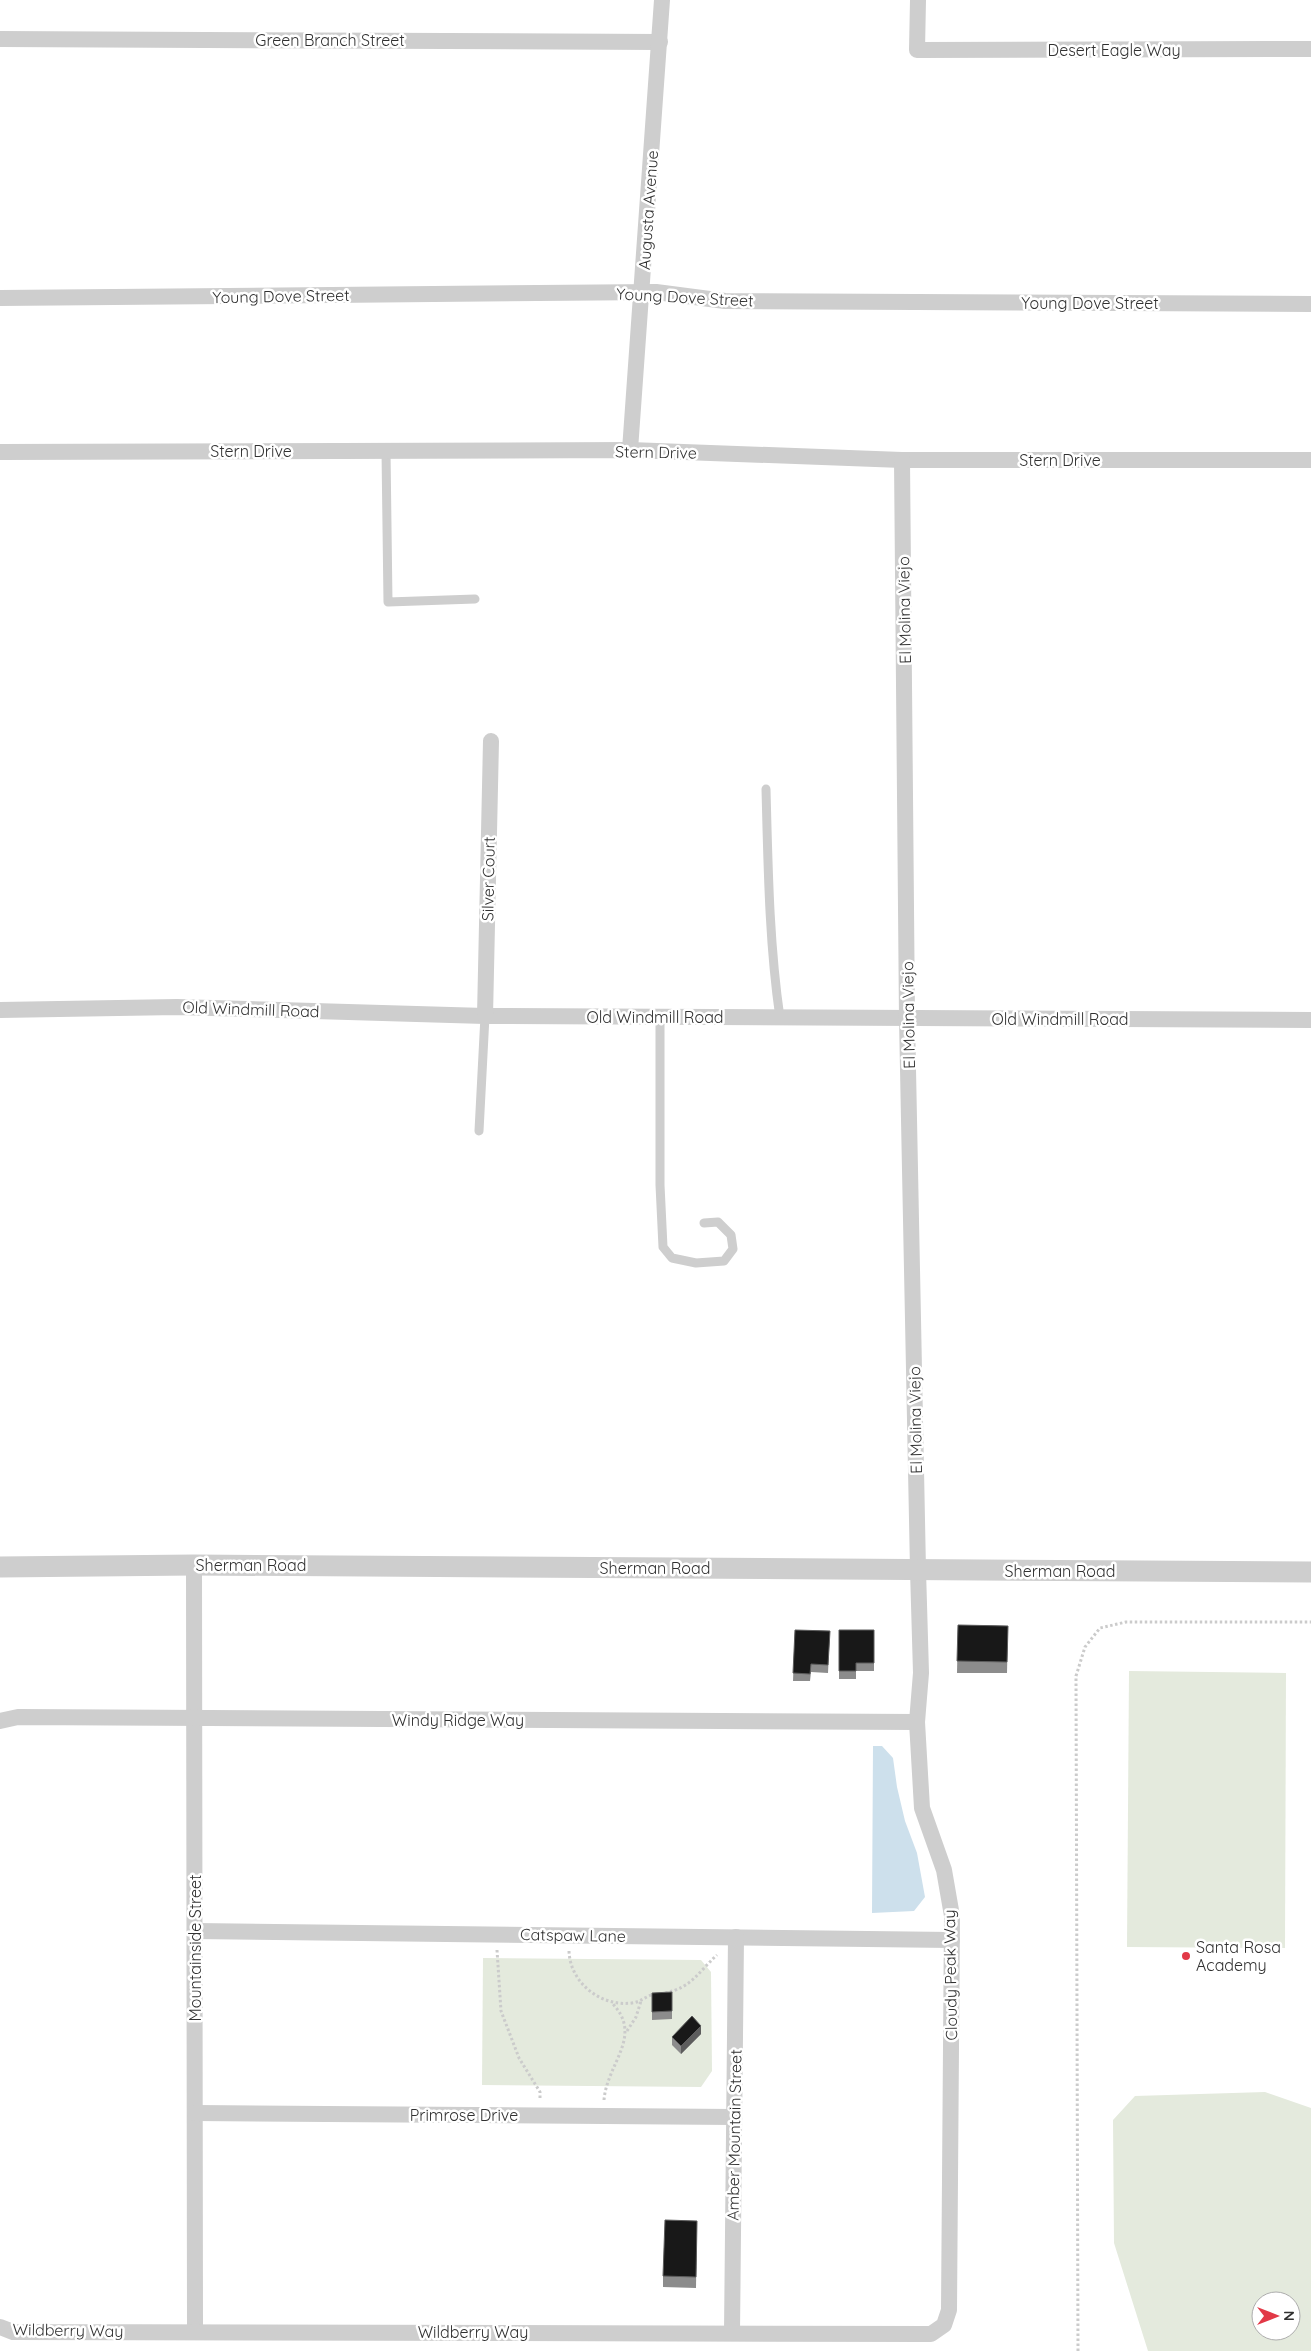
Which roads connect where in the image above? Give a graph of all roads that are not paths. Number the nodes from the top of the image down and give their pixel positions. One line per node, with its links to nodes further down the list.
1 (662, 0): 4 (street, Augusta Avenue)
2 (918, 0): 5 (street, Desert Eagle Way)
3 (0, 39): 4 (street, Green Branch Street)
4 (660, 42): 6 (street, Augusta Avenue)
5 (1311, 49)
6 (643, 292): 7 (street, Young Dove Street); 8 (street, Young Dove Street); 9 (street, Augusta Avenue)
7 (0, 298)
8 (1311, 304)
9 (630, 450): 10 (street, Stern Drive); 12 (street, Stern Drive)
10 (386, 451): 11 (street, Stern Drive); 14 (lane)
11 (0, 452)
12 (902, 460): 13 (street, Stern Drive); 21 (street, El Molina Viejo)
13 (1311, 460)
14 (475, 599)
15 (492, 741): 18 (street, Silver Court)
16 (766, 789): 20 (lane)
17 (0, 1010): 18 (street, Old Windmill Road)
18 (485, 1016): 19 (street, Old Windmill Road); 23 (lane)
19 (660, 1017): 20 (street, Old Windmill Road); 24 (lane)
20 (780, 1018): 21 (street, Old Windmill Road)
21 (907, 1019): 22 (street, Old Windmill Road); 27 (street, El Molina Viejo)
22 (1311, 1020)
23 (479, 1131)
24 (704, 1223)
25 (194, 1565): 26 (street, Sherman Road); 27 (street, Sherman Road); 29 (street, Mountainside Street)
26 (0, 1567)
27 (918, 1570): 28 (street, Sherman Road); 31 (street, Cloudy Peak Way)
28 (1311, 1572)
29 (195, 1717): 30 (street, Windy Ridge Way); 31 (street, Windy Ridge Way); 32 (street, Mountainside Street)
30 (0, 1721)
31 (917, 1722): 34 (street, Cloudy Peak Way)
32 (195, 1931): 33 (street, Catspaw Lane); 35 (street, Mountainside Street)
33 (736, 1937): 34 (street, Catspaw Lane); 36 (street, Amber Mountain Street)
34 (952, 1940): 37 (street, Cloudy Peak Way)
35 (195, 2114): 36 (street, Primrose Drive); 39 (street, Mountainside Street)
36 (734, 2117): 40 (street, Amber Mountain Street)
37 (944, 2325): 40 (street, Wildberry Way)
38 (0, 2327): 39 (street, Wildberry Way)
39 (195, 2332): 40 (street, Wildberry Way)
40 (732, 2332)

